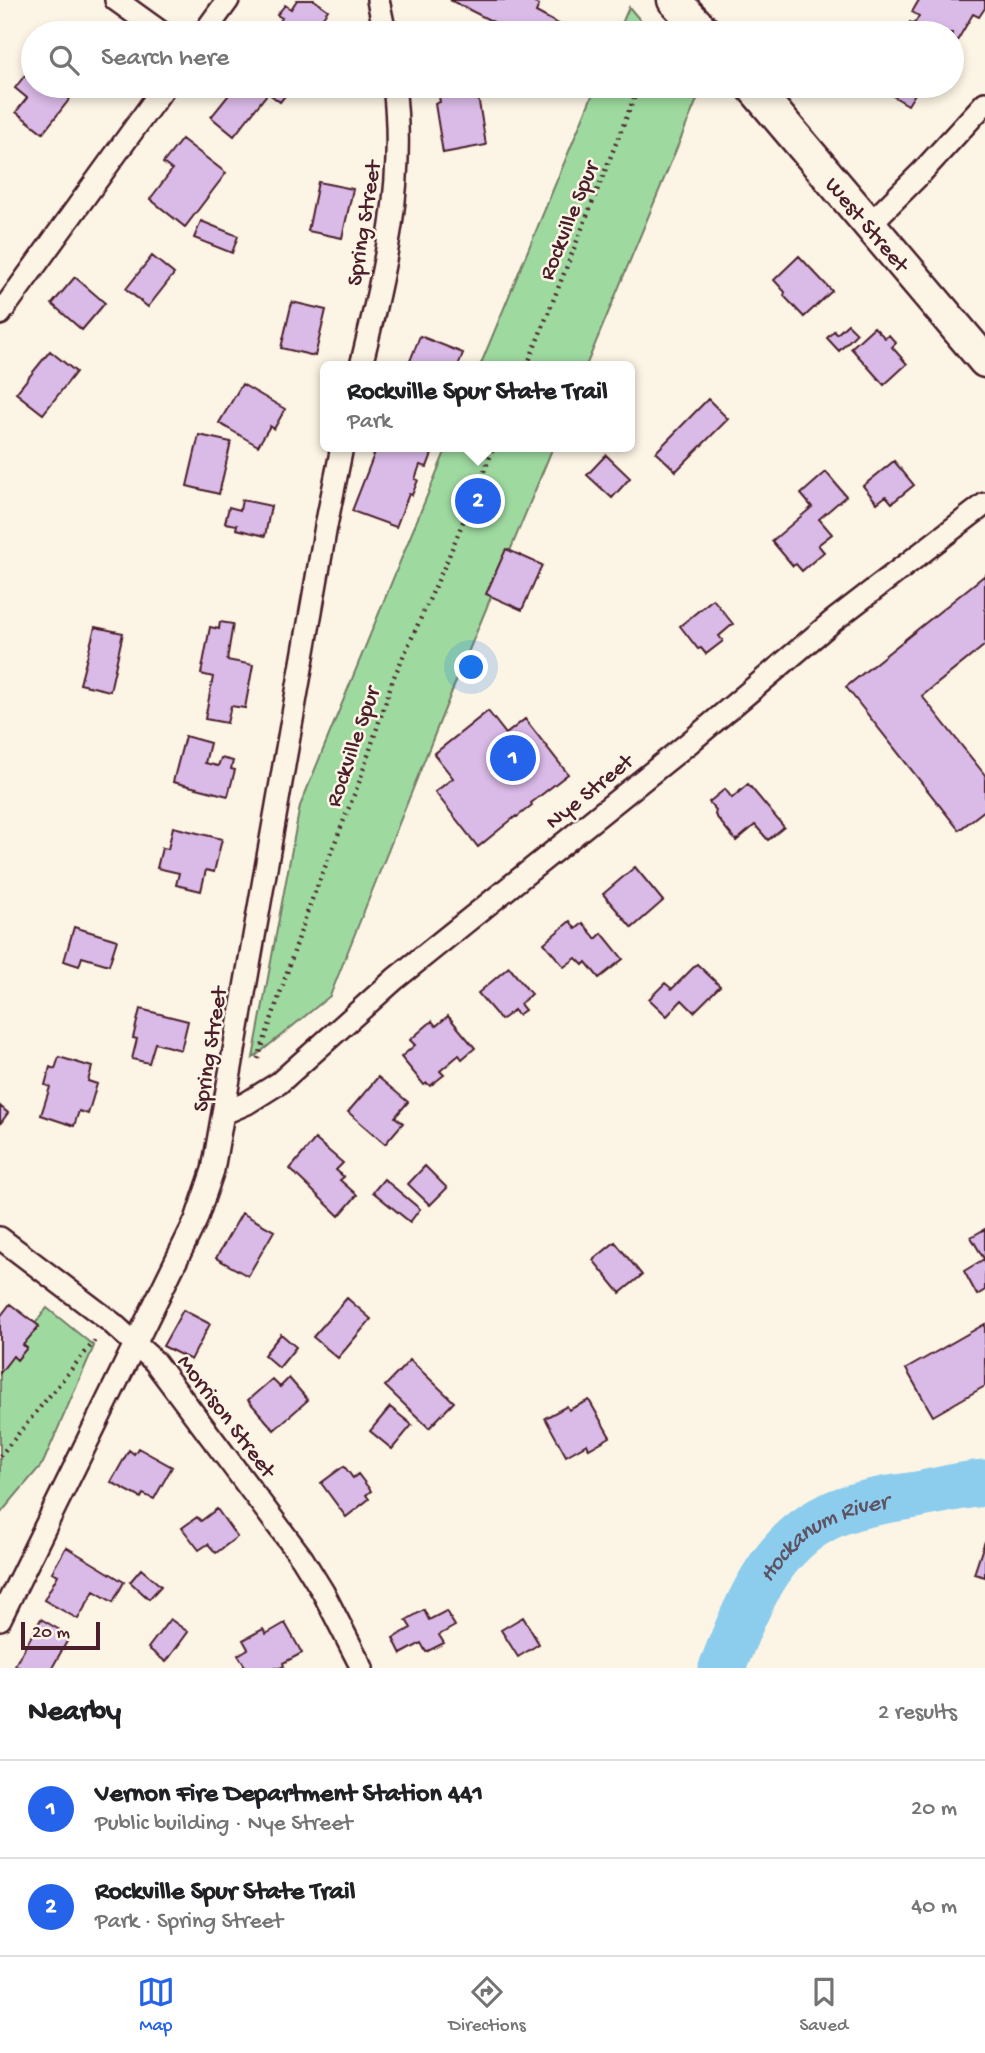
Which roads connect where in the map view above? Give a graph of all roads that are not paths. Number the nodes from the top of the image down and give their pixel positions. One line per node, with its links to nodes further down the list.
1 (116, 0): 5 (street)
2 (228, 0): 6 (street)
3 (378, 0): 7 (street)
4 (674, 0): 8 (main road)
5 (145, 21)
6 (213, 21)
7 (383, 21)
8 (694, 21)
9 (156, 98): 14 (street)
10 (395, 98): 15 (street, Spring Street)
11 (762, 98): 13 (main road, West Street)
12 (985, 103): 13 (street)
13 (870, 224): 16 (main road, West Street)
14 (0, 314)
15 (362, 361)
16 (985, 361)
17 (341, 452): 19 (street, Spring Street)
18 (985, 504): 19 (street, Nye Street)
19 (224, 1113): 21 (street, Spring Street)
20 (0, 1238): 21 (street, Morrison Street)
21 (136, 1344): 22 (street, Spring Street); 23 (street, Morrison Street)
22 (0, 1619)
23 (362, 1668)

